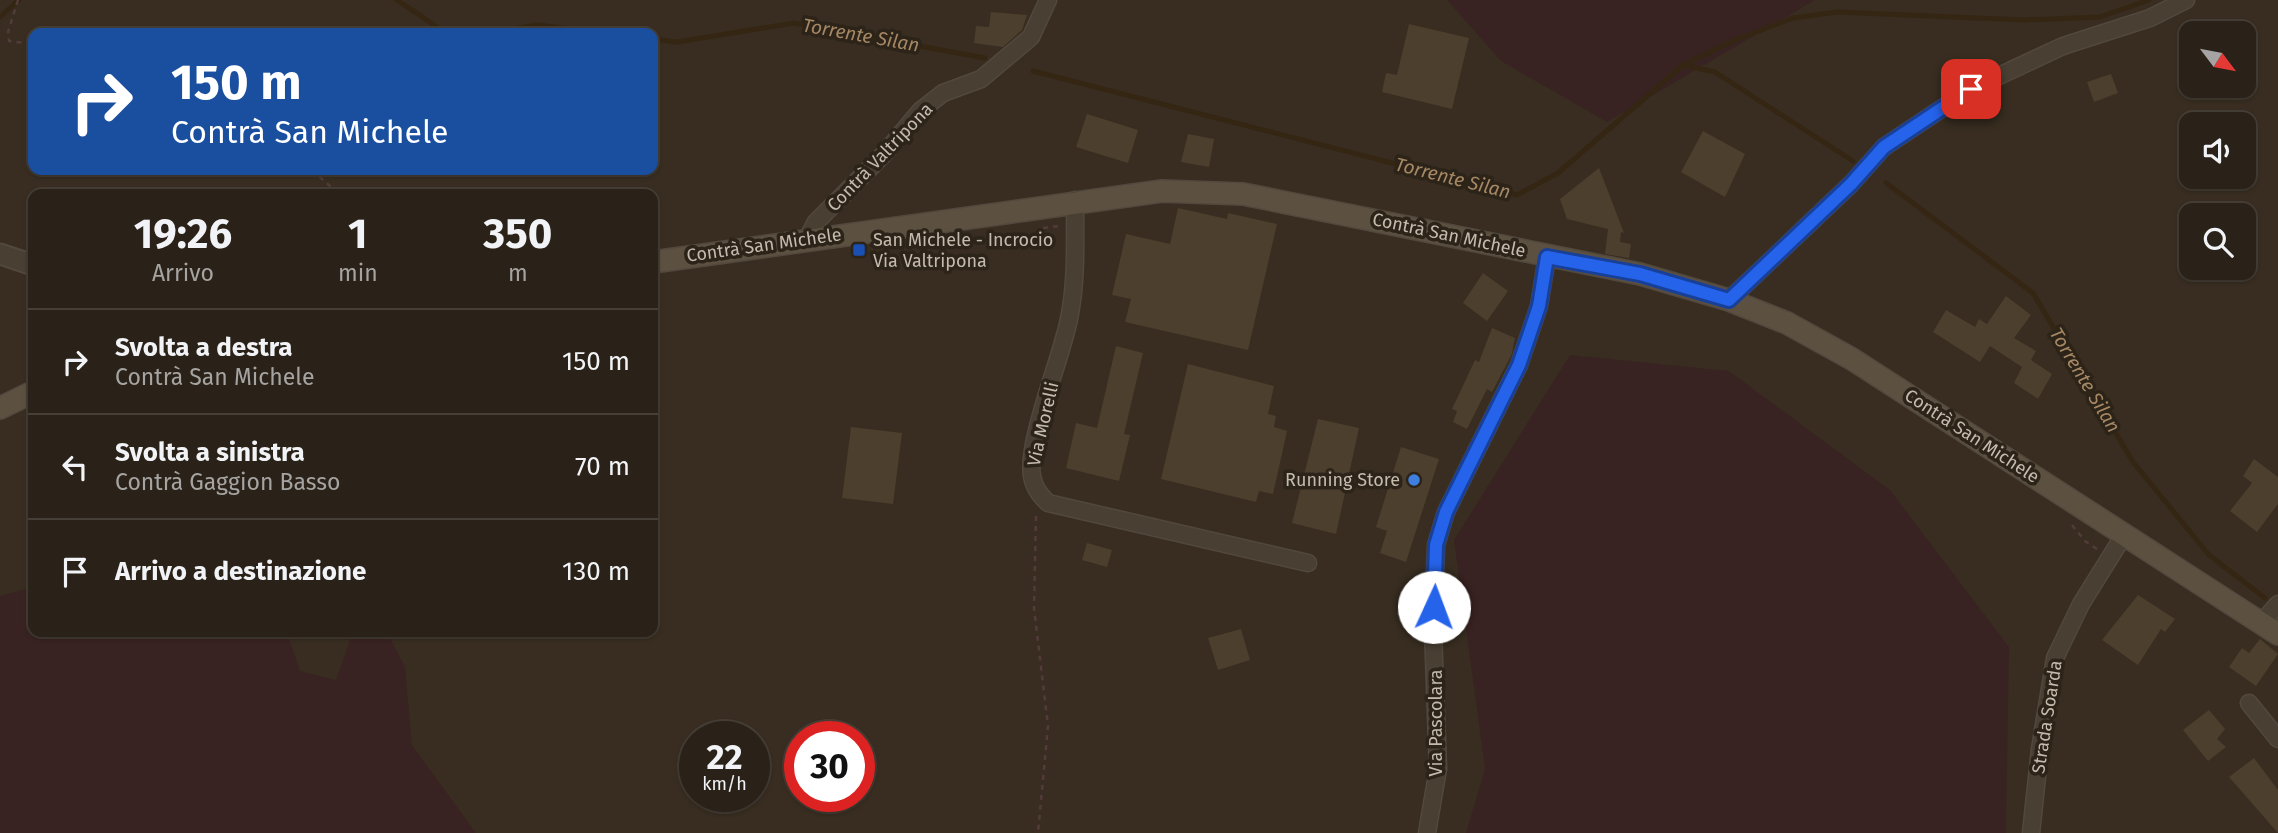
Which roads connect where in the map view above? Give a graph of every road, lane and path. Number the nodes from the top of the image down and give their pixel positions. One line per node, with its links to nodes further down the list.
1 (18, 0): 4 (path)
2 (1048, 0): 10 (street, Contrà Valtripona)
3 (2186, 0): 15 (street)
4 (28, 43)
5 (318, 175): 6 (path)
6 (333, 189)
7 (1075, 200): 8 (street, Via Morelli); 10 (main road, Contrà San Michele); 12 (main road, Contrà San Michele)
8 (1075, 223): 9 (path); 18 (street, Via Morelli)
9 (1036, 226)
10 (807, 239): 13 (main road, Contrà San Michele)
11 (0, 254): 14 (street)
12 (1547, 257): 15 (main road, Contrà San Michele); 28 (street, Via Pascolara)
13 (658, 261)
14 (28, 263)
15 (1729, 300): 20 (main road, Contrà San Michele)
16 (28, 394): 17 (main road)
17 (0, 408)
18 (1037, 491): 22 (street, Via Morelli); 27 (path)
19 (2068, 518): 21 (path)
20 (2124, 535): 21 (street, Strada Soarda); 24 (main road, Contrà San Michele)
21 (2108, 556): 29 (street, Strada Soarda)
22 (1308, 563)
23 (2278, 604): 24 (street)
24 (2269, 629)
25 (2249, 703): 26 (street)
26 (2278, 739)
27 (1038, 833)
28 (1427, 833)
29 (2031, 833)

